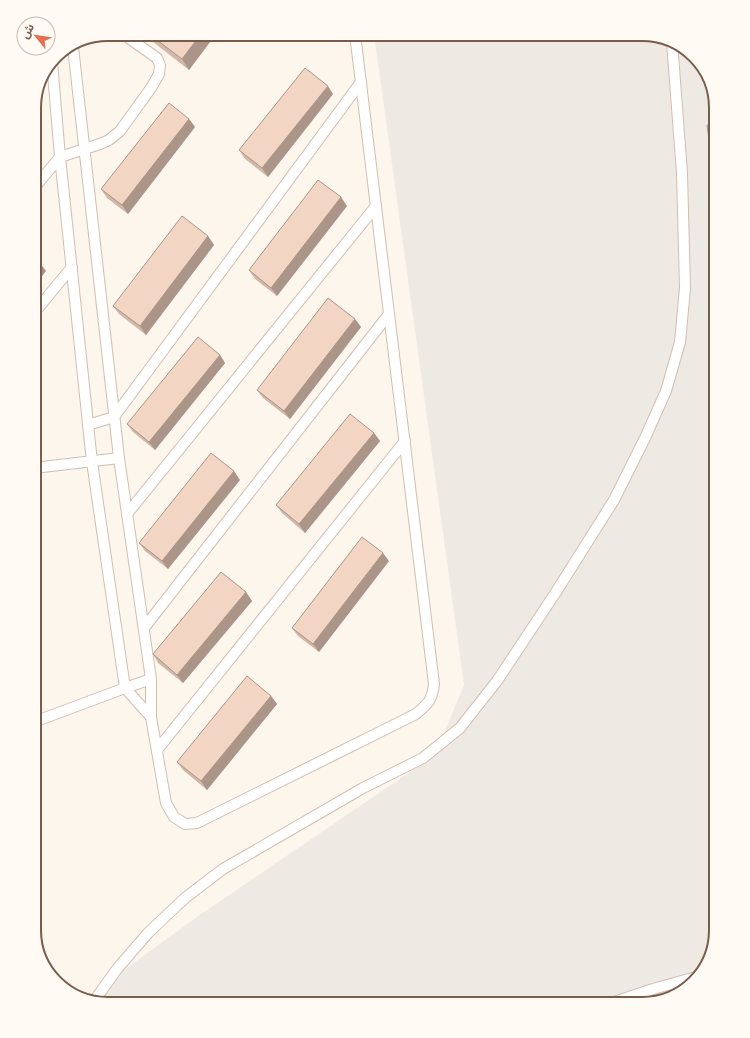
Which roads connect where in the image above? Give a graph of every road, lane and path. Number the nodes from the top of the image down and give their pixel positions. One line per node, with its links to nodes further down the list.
1 (132, 41): 7 (lane)
2 (356, 41): 6 (lane)
3 (672, 48): 28 (lane)
4 (73, 50): 7 (lane)
5 (53, 71): 8 (lane)
6 (361, 82): 10 (lane); 14 (lane)
7 (85, 149): 8 (lane); 14 (lane)
8 (60, 157): 9 (lane); 11 (lane)
9 (41, 180)
10 (376, 206): 13 (lane); 20 (lane)
11 (72, 267): 12 (lane); 15 (lane)
12 (41, 305)
13 (389, 314): 16 (lane); 21 (lane)
14 (114, 417): 15 (lane); 17 (lane)
15 (88, 425): 18 (lane)
16 (405, 441): 26 (lane); 26 (lane)
17 (119, 458): 18 (lane); 20 (lane)
18 (92, 462): 19 (lane); 23 (lane)
19 (41, 467)
20 (127, 514): 21 (lane)
21 (144, 628): 22 (lane)
22 (151, 679): 23 (lane); 24 (lane)
23 (125, 688): 24 (lane); 25 (lane)
24 (151, 718): 26 (lane)
25 (41, 719)
26 (157, 750)
27 (686, 980): 29 (lane)
28 (97, 996)
29 (629, 997)

